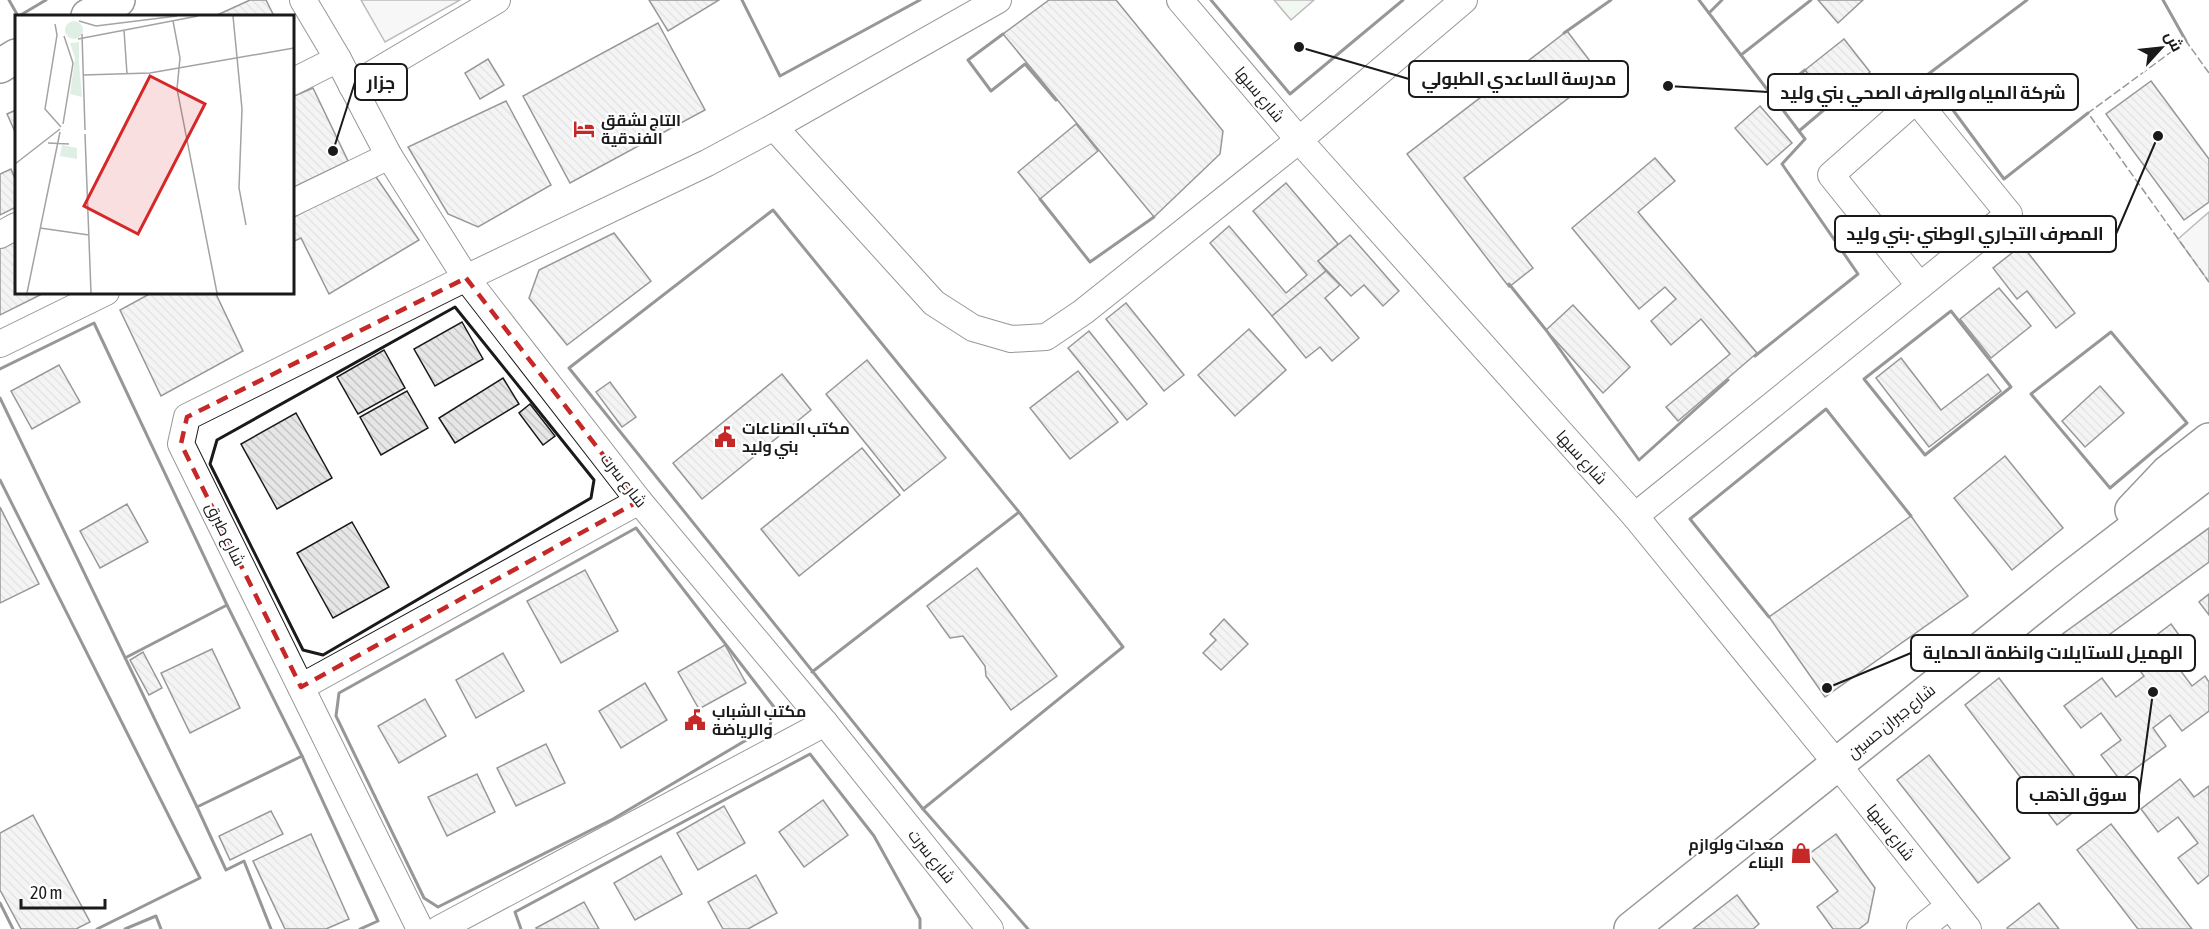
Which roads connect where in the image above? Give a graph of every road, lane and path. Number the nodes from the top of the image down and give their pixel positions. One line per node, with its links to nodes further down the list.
1 (118, 0): 7 (main road)
2 (303, 0): 9 (street, شارع سرت)
3 (497, 0): 12 (street)
4 (998, 0): 13 (street)
5 (1180, 0): 14 (street, شارع سبها)
6 (1464, 0): 14 (street)
7 (90, 15)
8 (15, 57): 10 (main road)
9 (338, 59): 11 (street); 12 (street, شارع سرت)
10 (0, 66)
11 (294, 81)
12 (352, 86): 15 (street, شارع سرت)
13 (774, 127): 14 (street); 19 (street)
14 (1299, 140): 26 (street, شارع سبها)
15 (389, 156): 16 (street); 19 (street, شارع سرت)
16 (294, 202)
17 (15, 227): 18 (street)
18 (0, 235)
19 (466, 278): 25 (street, شارع سرت); 28 (street, شارع طبرق)
20 (1920, 286): 20 (street); 26 (street)
21 (102, 294): 22 (street)
22 (0, 344)
23 (2209, 440): 27 (main road)
24 (2209, 471): 27 (main road, شارع جبران حسين)
25 (639, 501): 28 (street); 29 (street, شارع سرت)
26 (1635, 516): 30 (street, شارع سبها)
27 (2066, 581): 30 (main road, شارع جبران حسين)
28 (302, 687): 33 (street, شارع طبرق)
29 (825, 723): 32 (street, شارع سرت); 34 (street)
30 (1837, 764): 31 (street, شارع سبها); 35 (main road, شارع جبران حسين)
31 (1949, 906): 36 (street); 37 (street, شارع سبها)
32 (986, 928)
33 (420, 929)
34 (439, 929)
35 (1631, 929)
36 (1920, 929)
37 (1968, 929)

